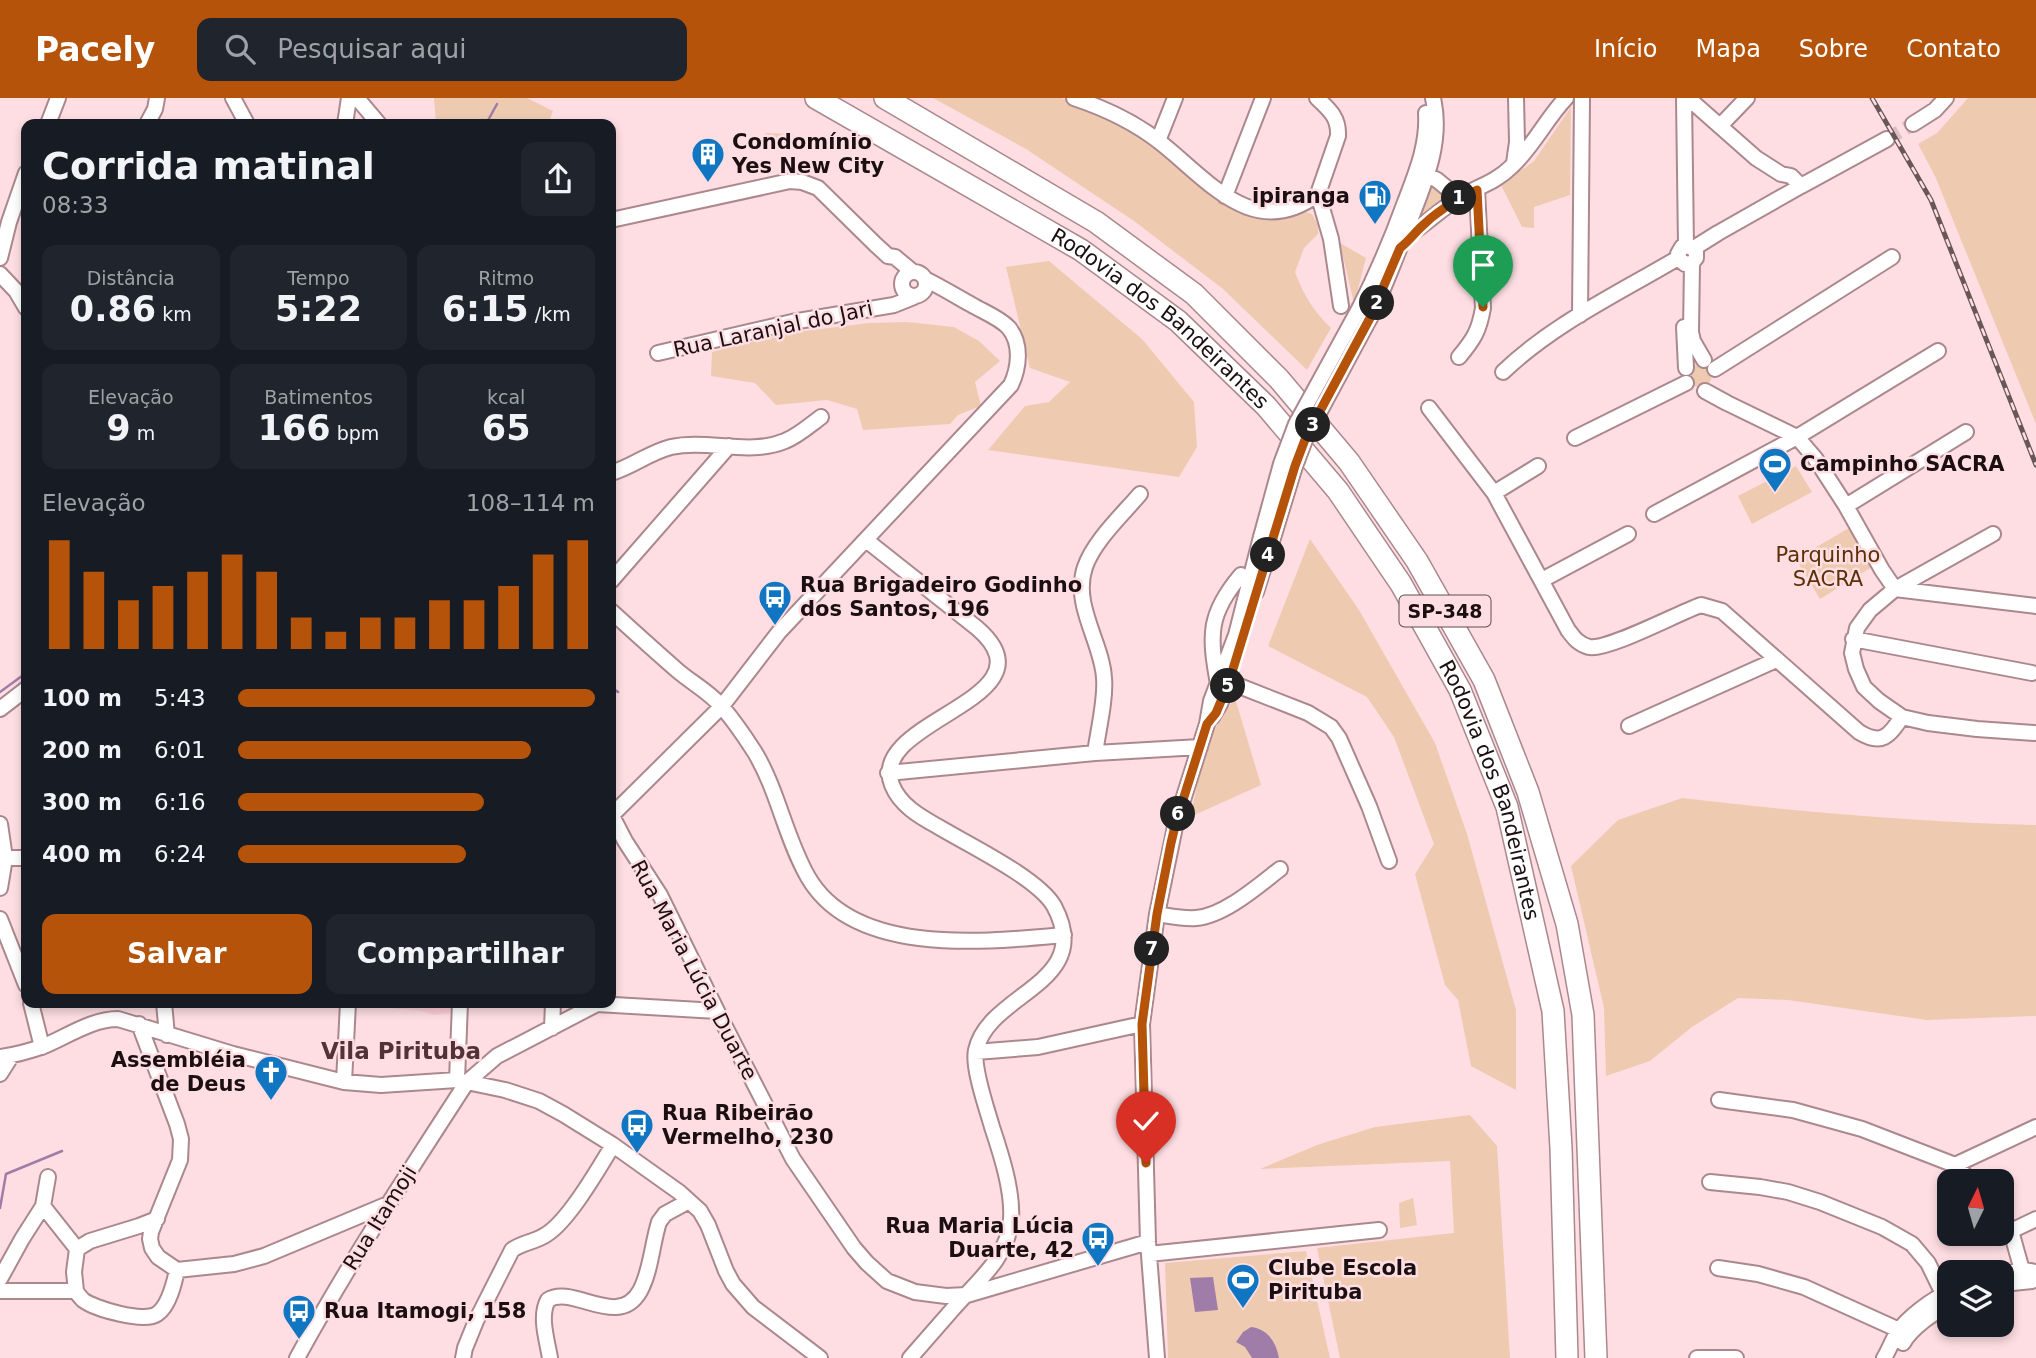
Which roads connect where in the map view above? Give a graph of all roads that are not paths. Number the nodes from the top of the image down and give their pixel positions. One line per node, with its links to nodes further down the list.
1 (58, 98): 20 (street)
2 (157, 98): 21 (street)
3 (233, 98): 22 (street)
4 (349, 98): 23 (street)
5 (357, 98): 24 (street)
6 (816, 98): 158 (highway, Rodovia dos Bandeirantes / SP-348)
7 (885, 98): 159 (highway, Rodovia dos Bandeirantes / SP-348)
8 (1175, 98): 28 (street)
9 (1263, 98): 35 (street)
10 (1317, 98): 33 (street)
11 (1424, 98): 30 (street)
12 (1433, 98): 30 (street)
13 (1516, 98): 29 (street)
14 (1566, 98): 29 (street)
15 (1582, 98): 49 (street)
16 (1686, 98): 26 (street); 39 (street)
17 (1747, 98): 26 (street)
18 (1947, 98): 25 (street)
19 (1081, 99): 28 (street)
20 (50, 119)
21 (150, 119)
22 (244, 119)
23 (346, 119)
24 (375, 119)
25 (1913, 124)
26 (1720, 126): 31 (street)
27 (1887, 139): 31 (street)
28 (1158, 141): 35 (street)
29 (1513, 166): 32 (street)
30 (1422, 172): 36 (street); 38 (street)
31 (1801, 186): 39 (street)
32 (1477, 190): 36 (street); 52 (street)
33 (1318, 194): 35 (street); 48 (street)
34 (21, 195): 41 (street)
35 (1225, 196)
36 (1459, 198): 38 (street)
37 (616, 219): 43 (street)
38 (1400, 238): 72 (street, bridge); 72 (street, bridge)
39 (1687, 256): 49 (street); 53 (street); 54 (street)
40 (1892, 257): 53 (street)
41 (0, 258)
42 (0, 274): 46 (street)
43 (911, 279): 44 (street); 45 (street); 45 (street); 47 (street, Rua Laranjal do Jari)
44 (953, 294): 45 (street, Rua Laranjal do Jari); 73 (street)
45 (918, 295): 47 (street, Rua Laranjal do Jari)
46 (21, 300)
47 (888, 306): 51 (street, Rua Laranjal do Jari)
48 (1342, 306)
49 (1580, 315): 55 (street)
50 (1938, 351): 61 (street)
51 (658, 353)
52 (1459, 357)
53 (1709, 365): 54 (street); 57 (street)
54 (1686, 368): 56 (street)
55 (1503, 372)
56 (1686, 383): 57 (street); 62 (street)
57 (1705, 391): 61 (street)
58 (1429, 408): 67 (street)
59 (821, 417): 63 (street)
60 (1966, 432): 68 (street)
61 (1797, 437): 68 (street); 69 (street)
62 (1575, 438)
63 (729, 446): 65 (street); 74 (street)
64 (1538, 466): 67 (street)
65 (616, 471)
66 (1140, 494): 93 (street)
67 (1494, 494): 76 (street)
68 (1846, 506): 77 (street)
69 (1654, 514)
70 (1628, 534): 76 (street)
71 (1993, 534): 77 (street)
72 (1267, 539): 81 (street); 85 (street)
73 (866, 540): 87 (street); 94 (street)
74 (616, 575)
75 (1241, 575): 80 (street)
76 (1542, 580): 83 (street)
77 (1895, 589): 78 (street); 82 (street)
78 (2036, 607)
79 (616, 615): 87 (street)
80 (1213, 623): 81 (street); 85 (street)
81 (1236, 635): 85 (street)
82 (1853, 639): 84 (street); 89 (street)
83 (1776, 660): 89 (street); 90 (street)
84 (2032, 673)
85 (1224, 683): 92 (street); 100 (street)
86 (21, 693): 88 (street)
87 (722, 706): 95 (street); 105 (street)
88 (0, 709)
89 (1902, 717): 91 (street)
90 (1629, 726)
91 (2034, 733)
92 (1200, 747): 93 (street); 103 (street)
93 (1095, 753): 94 (street)
94 (888, 773): 105 (street)
95 (616, 809)
96 (0, 824): 98 (street)
97 (616, 824): 114 (street, Rua Maria Lúcia Duarte)
98 (5, 858): 99 (street); 102 (street)
99 (21, 858)
100 (1390, 860)
101 (1280, 869): 103 (street)
102 (0, 888)
103 (1157, 914): 116 (street)
104 (0, 919): 106 (street)
105 (1064, 935): 120 (street)
106 (21, 972)
107 (616, 1004): 114 (street)
108 (32, 1008): 119 (street)
109 (164, 1008): 118 (street)
110 (348, 1008): 124 (street)
111 (460, 1008): 123 (street)
112 (553, 1008): 117 (street)
113 (588, 1008): 117 (street)
114 (717, 1011): 149 (street, Rua Maria Lúcia Duarte)
115 (139, 1024): 118 (street); 119 (street); 135 (street)
116 (1142, 1024): 120 (street); 140 (street)
117 (552, 1028): 123 (street)
118 (167, 1035): 124 (street)
119 (42, 1047): 121 (street)
120 (976, 1052): 149 (street)
121 (6, 1056): 122 (street)
122 (0, 1074)
123 (462, 1081): 124 (street); 127 (street); 133 (street, Rua Itamoji)
124 (344, 1082)
125 (1720, 1100): 128 (street)
126 (2036, 1127): 128 (street)
127 (613, 1145): 132 (street); 153 (street)
128 (1955, 1165): 129 (street)
129 (1959, 1169)
130 (48, 1177): 134 (street)
131 (1710, 1182): 146 (street)
132 (689, 1201): 154 (street); 155 (street)
133 (388, 1204): 143 (street); 152 (street, Rua Itamoji)
134 (43, 1206): 141 (street); 145 (street)
135 (157, 1219): 141 (street); 143 (street)
136 (2036, 1219): 138 (street)
137 (1379, 1230): 140 (street, Rua Maria Lúcia Duarte)
138 (2014, 1230)
139 (2014, 1238): 144 (street)
140 (1148, 1248): 149 (street, Rua Maria Lúcia Duarte); 157 (street)
141 (77, 1249): 148 (street)
142 (1718, 1268): 151 (street)
143 (177, 1270): 148 (street)
144 (2030, 1276)
145 (0, 1279)
146 (1937, 1280)
147 (0, 1291): 148 (street)
148 (76, 1291)
149 (967, 1295): 156 (street)
150 (1937, 1306): 151 (street)
151 (1903, 1333): 162 (street); 163 (street)
152 (297, 1358)
153 (463, 1358)
154 (550, 1358)
155 (820, 1358)
156 (910, 1358)
157 (1157, 1358)
158 (1567, 1358)
159 (1596, 1358)
160 (1699, 1358): 161 (street)
161 (1737, 1358)
162 (1884, 1358)
163 (1895, 1358)

